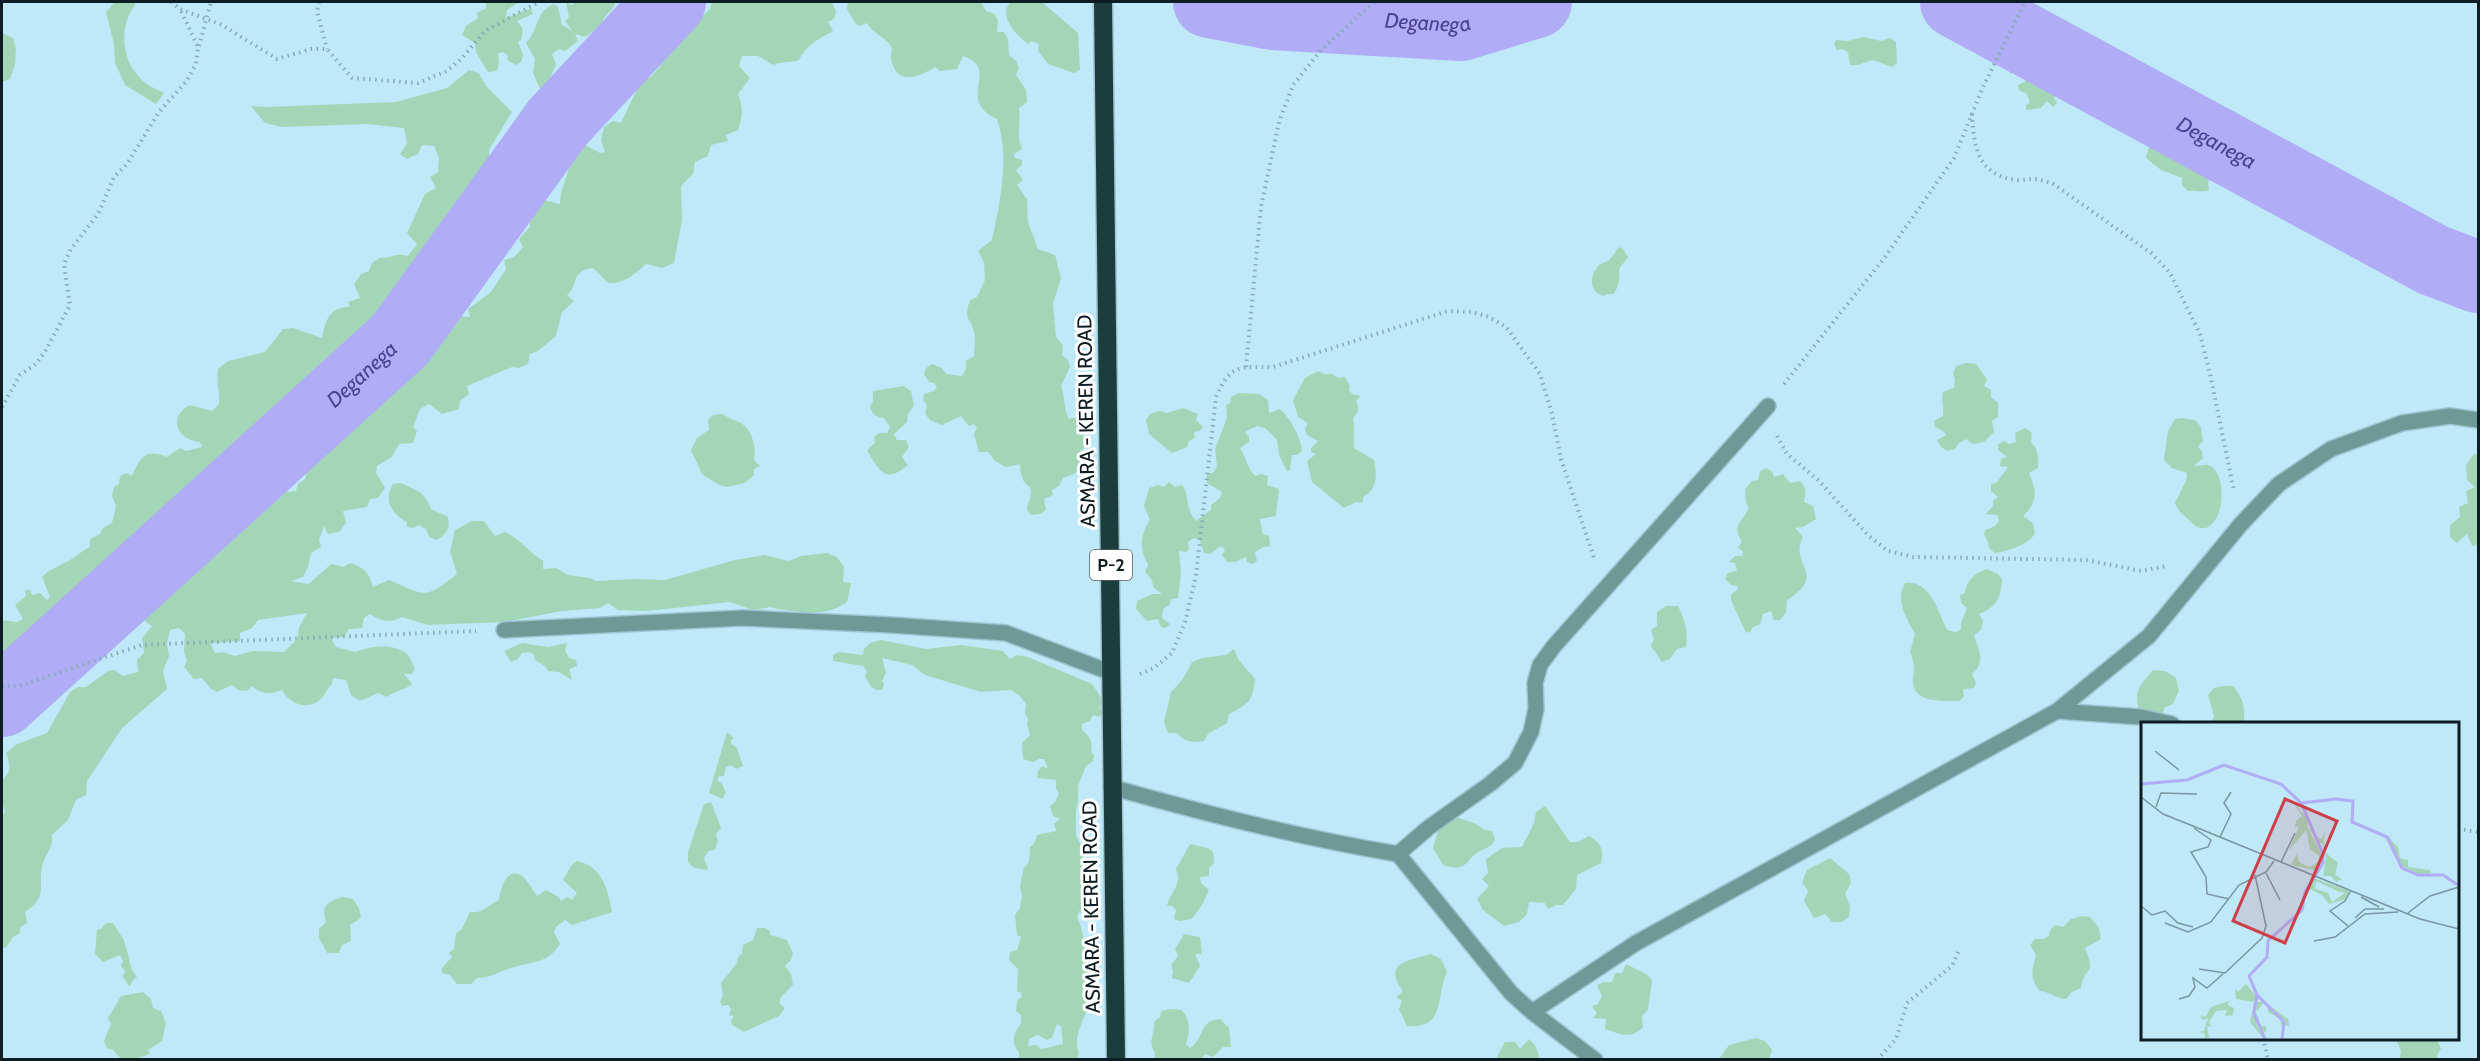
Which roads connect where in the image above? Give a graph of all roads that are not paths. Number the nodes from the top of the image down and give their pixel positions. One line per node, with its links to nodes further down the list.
1 (1103, 2): 5 (highway, ASMARA - KEREN ROAD / P-2)
2 (1768, 406): 9 (street)
3 (2478, 420): 6 (street)
4 (504, 630): 5 (street)
5 (1112, 674): 8 (highway, ASMARA - KEREN ROAD / P-2)
6 (2057, 711): 7 (street); 10 (street)
7 (2166, 722)
8 (1111, 787): 9 (street); 11 (highway, ASMARA - KEREN ROAD / P-2)
9 (1398, 854): 10 (street)
10 (1532, 1012): 12 (street)
11 (1116, 1059)
12 (1595, 1059)

